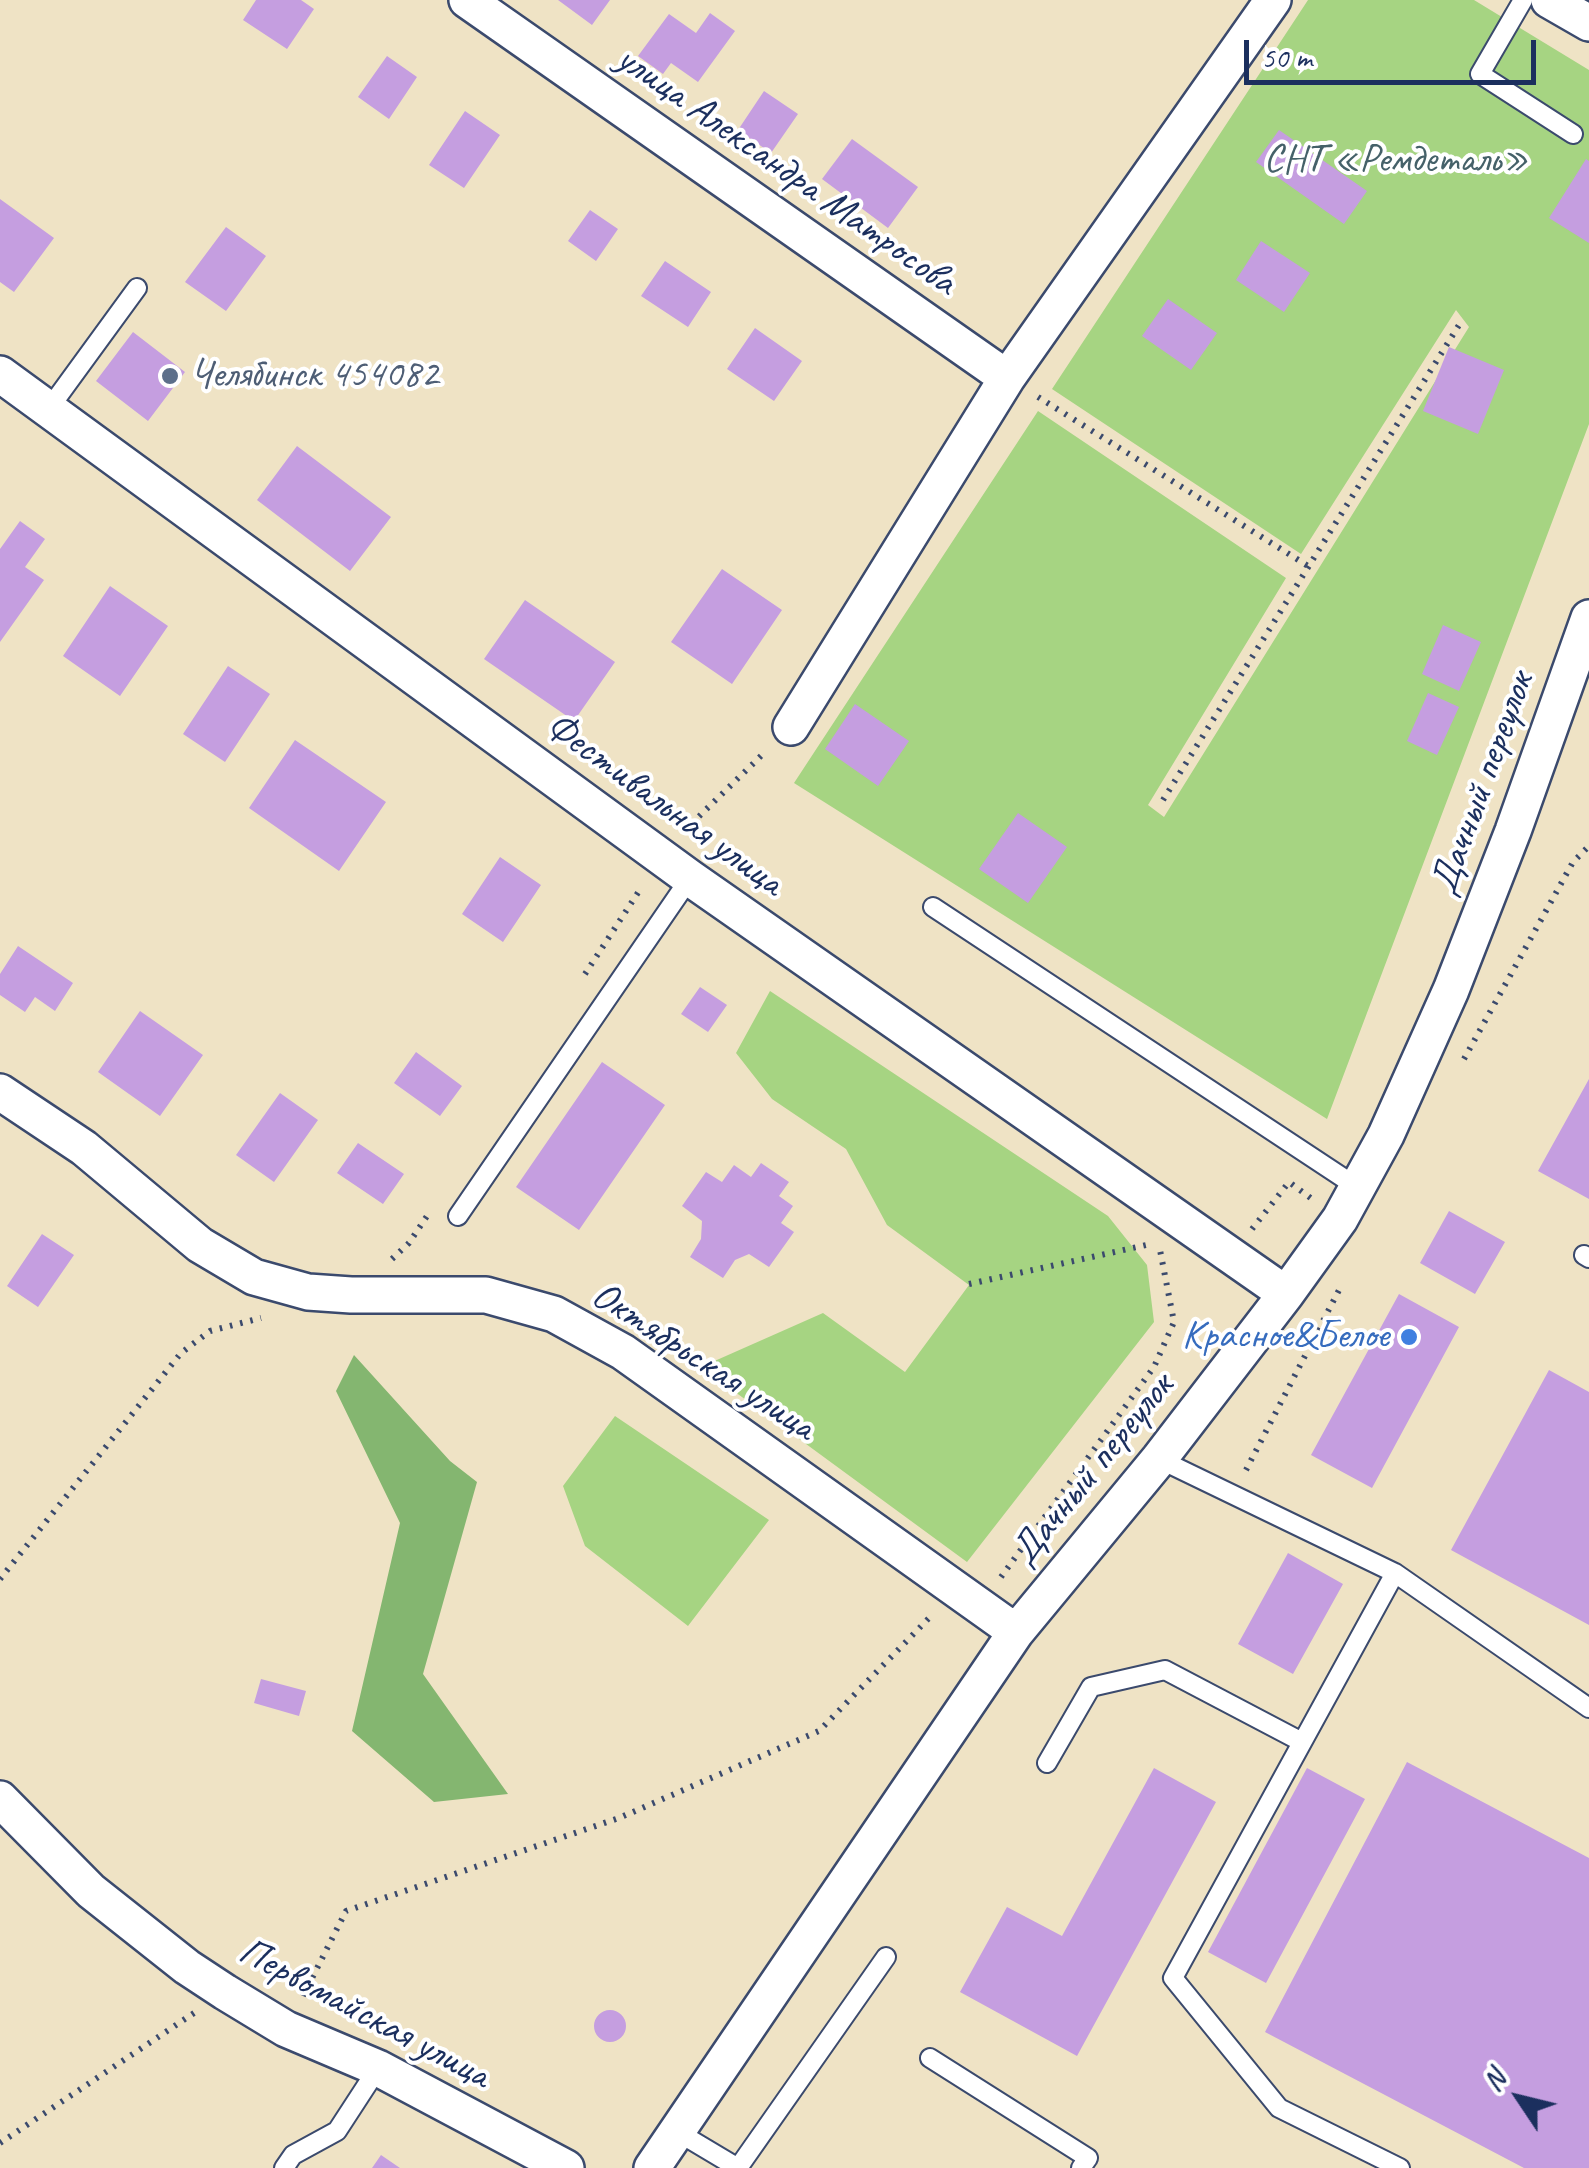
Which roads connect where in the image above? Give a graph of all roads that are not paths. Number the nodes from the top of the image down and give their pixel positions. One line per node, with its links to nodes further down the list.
1 (468, 0): 9 (street, улица Александра Матросова)
2 (1272, 0): 9 (street)
3 (1523, 0): 6 (lane)
4 (1549, 0): 5 (street)
5 (1589, 23)
6 (1573, 134)
7 (136, 288): 10 (lane)
8 (0, 374): 10 (street, Фестивальная улица)
9 (1007, 378): 12 (street)
10 (48, 410): 13 (street, Фестивальная улица)
11 (1589, 618): 16 (street, Дачный переулок)
12 (791, 727)
13 (685, 885): 17 (lane); 18 (street, Фестивальная улица)
14 (933, 907): 16 (lane)
15 (0, 1092): 21 (street, Октябрьская улица)
16 (1357, 1187): 18 (street, Дачный переулок)
17 (458, 1216)
18 (1286, 1294): 19 (street, Дачный переулок)
19 (1159, 1458): 20 (lane); 21 (street, Дачный переулок)
20 (1394, 1572): 22 (lane); 23 (lane)
21 (1016, 1632): 29 (street, Дачный переулок)
22 (1589, 1708)
23 (1302, 1742): 24 (lane); 35 (lane)
24 (1047, 1763)
25 (0, 1799): 28 (street, Первомайская улица)
26 (886, 1957): 33 (lane)
27 (930, 2058): 34 (lane)
28 (378, 2068): 30 (lane); 31 (street, Первомайская улица)
29 (676, 2131): 32 (street, Дачный переулок); 33 (lane)
30 (284, 2168)
31 (566, 2168)
32 (652, 2168)
33 (738, 2168)
34 (1081, 2168)
35 (1400, 2168)

